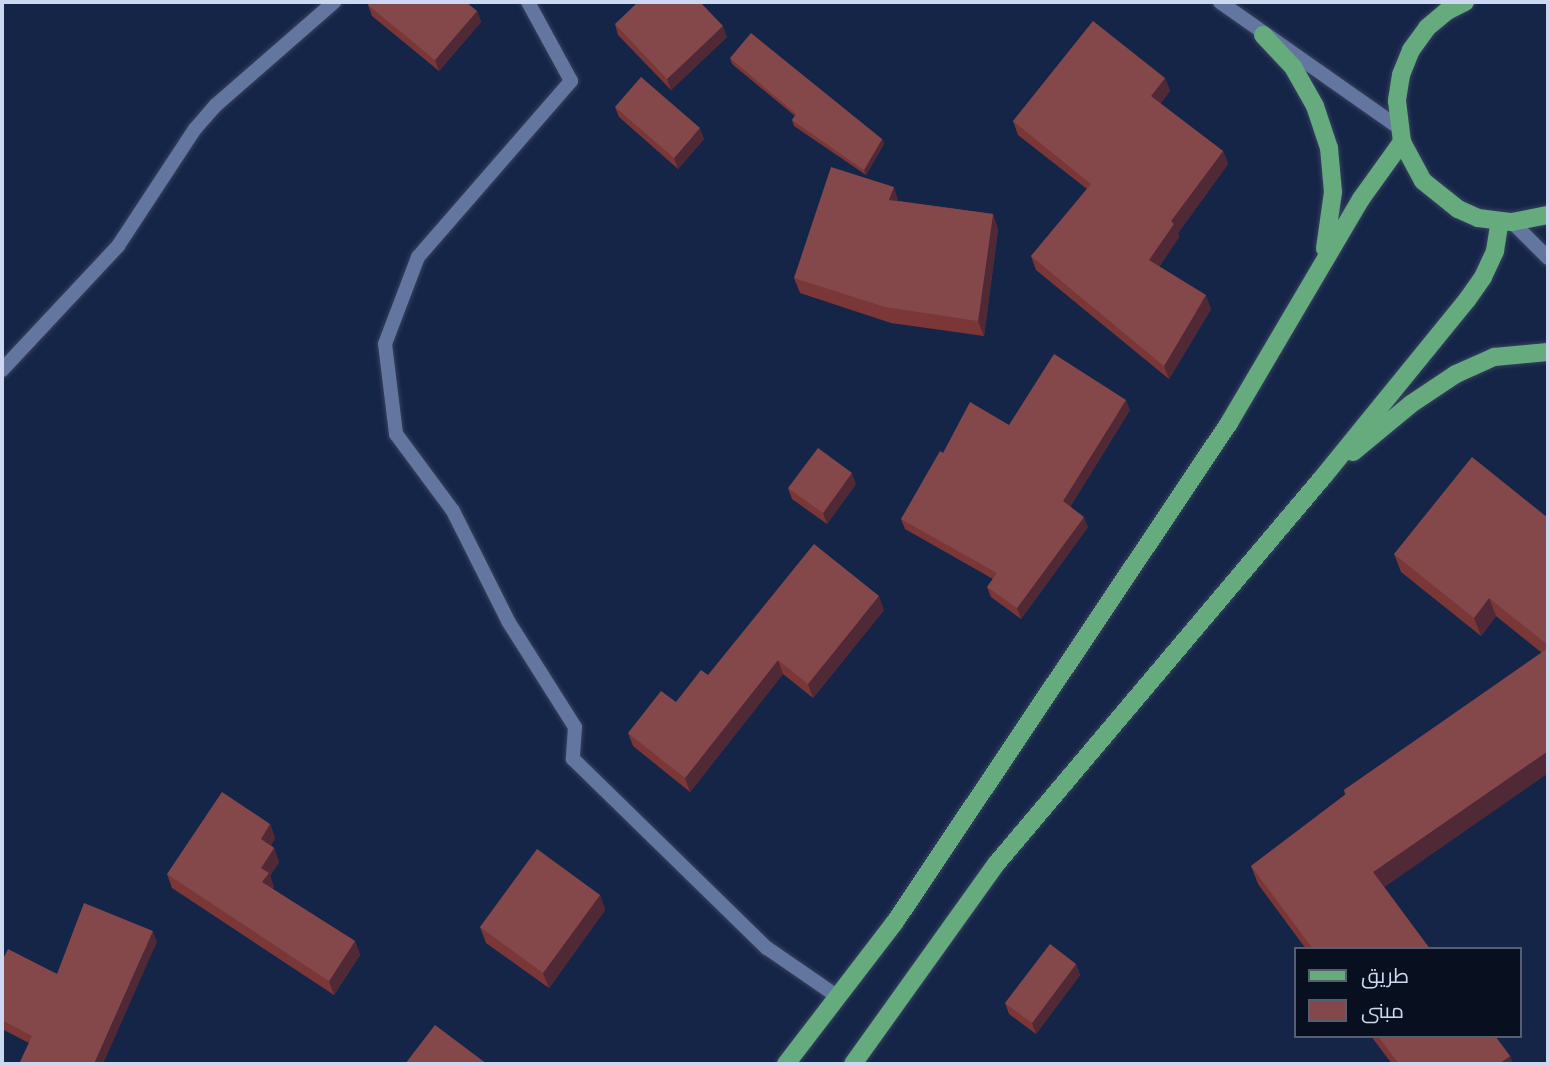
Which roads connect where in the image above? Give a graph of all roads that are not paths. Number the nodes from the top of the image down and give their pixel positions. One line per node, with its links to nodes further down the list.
1 (334, 2): 12 (street)
2 (528, 2): 14 (street)
3 (1220, 2): 5 (street)
4 (1465, 2): 6 (main road)
5 (1263, 35): 6 (street); 10 (main road)
6 (1400, 135): 8 (main road); 10 (main road)
7 (1548, 215): 8 (main road)
8 (1506, 222): 9 (street); 13 (main road)
9 (1548, 258)
10 (1315, 279): 14 (main road)
11 (1548, 352): 13 (main road)
12 (2, 370)
13 (1323, 477): 16 (main road)
14 (838, 997): 15 (main road)
15 (786, 1064)
16 (853, 1064)

